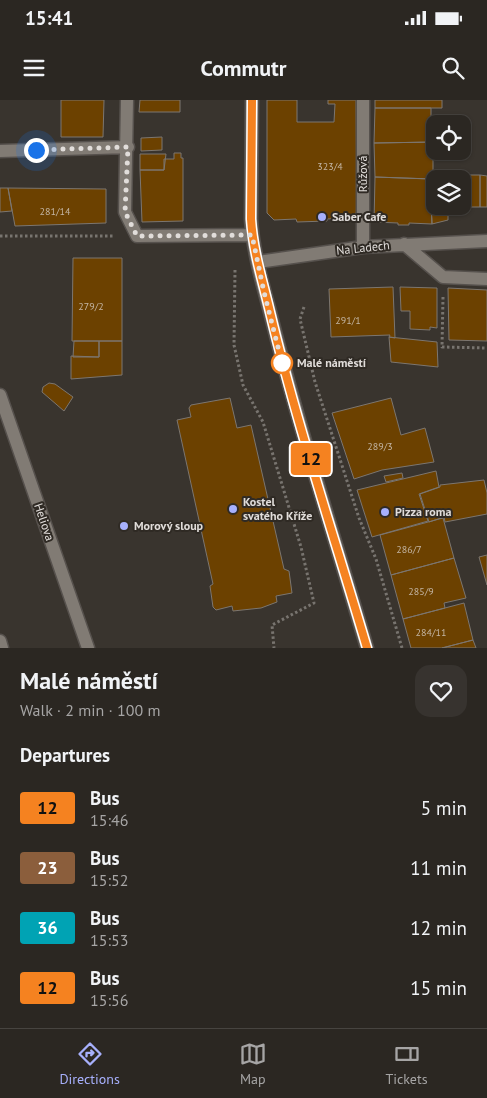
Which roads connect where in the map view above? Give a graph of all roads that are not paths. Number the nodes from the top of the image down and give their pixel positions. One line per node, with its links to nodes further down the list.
1 (128, 100): 4 (street)
2 (252, 100): 6 (street)
3 (364, 100): 9 (street, Růžová)
4 (128, 147): 5 (street); 6 (street)
5 (0, 151)
6 (252, 235): 10 (street)
7 (487, 241): 8 (street)
8 (404, 244): 9 (street, Na Ladech); 11 (street, Na Ladech)
9 (362, 247): 10 (street, Na Ladech)
10 (258, 262): 16 (street)
11 (487, 279)
12 (0, 395): 15 (street, Heliova)
13 (0, 641): 14 (street)
14 (2, 648)
15 (88, 648)
16 (367, 648)

